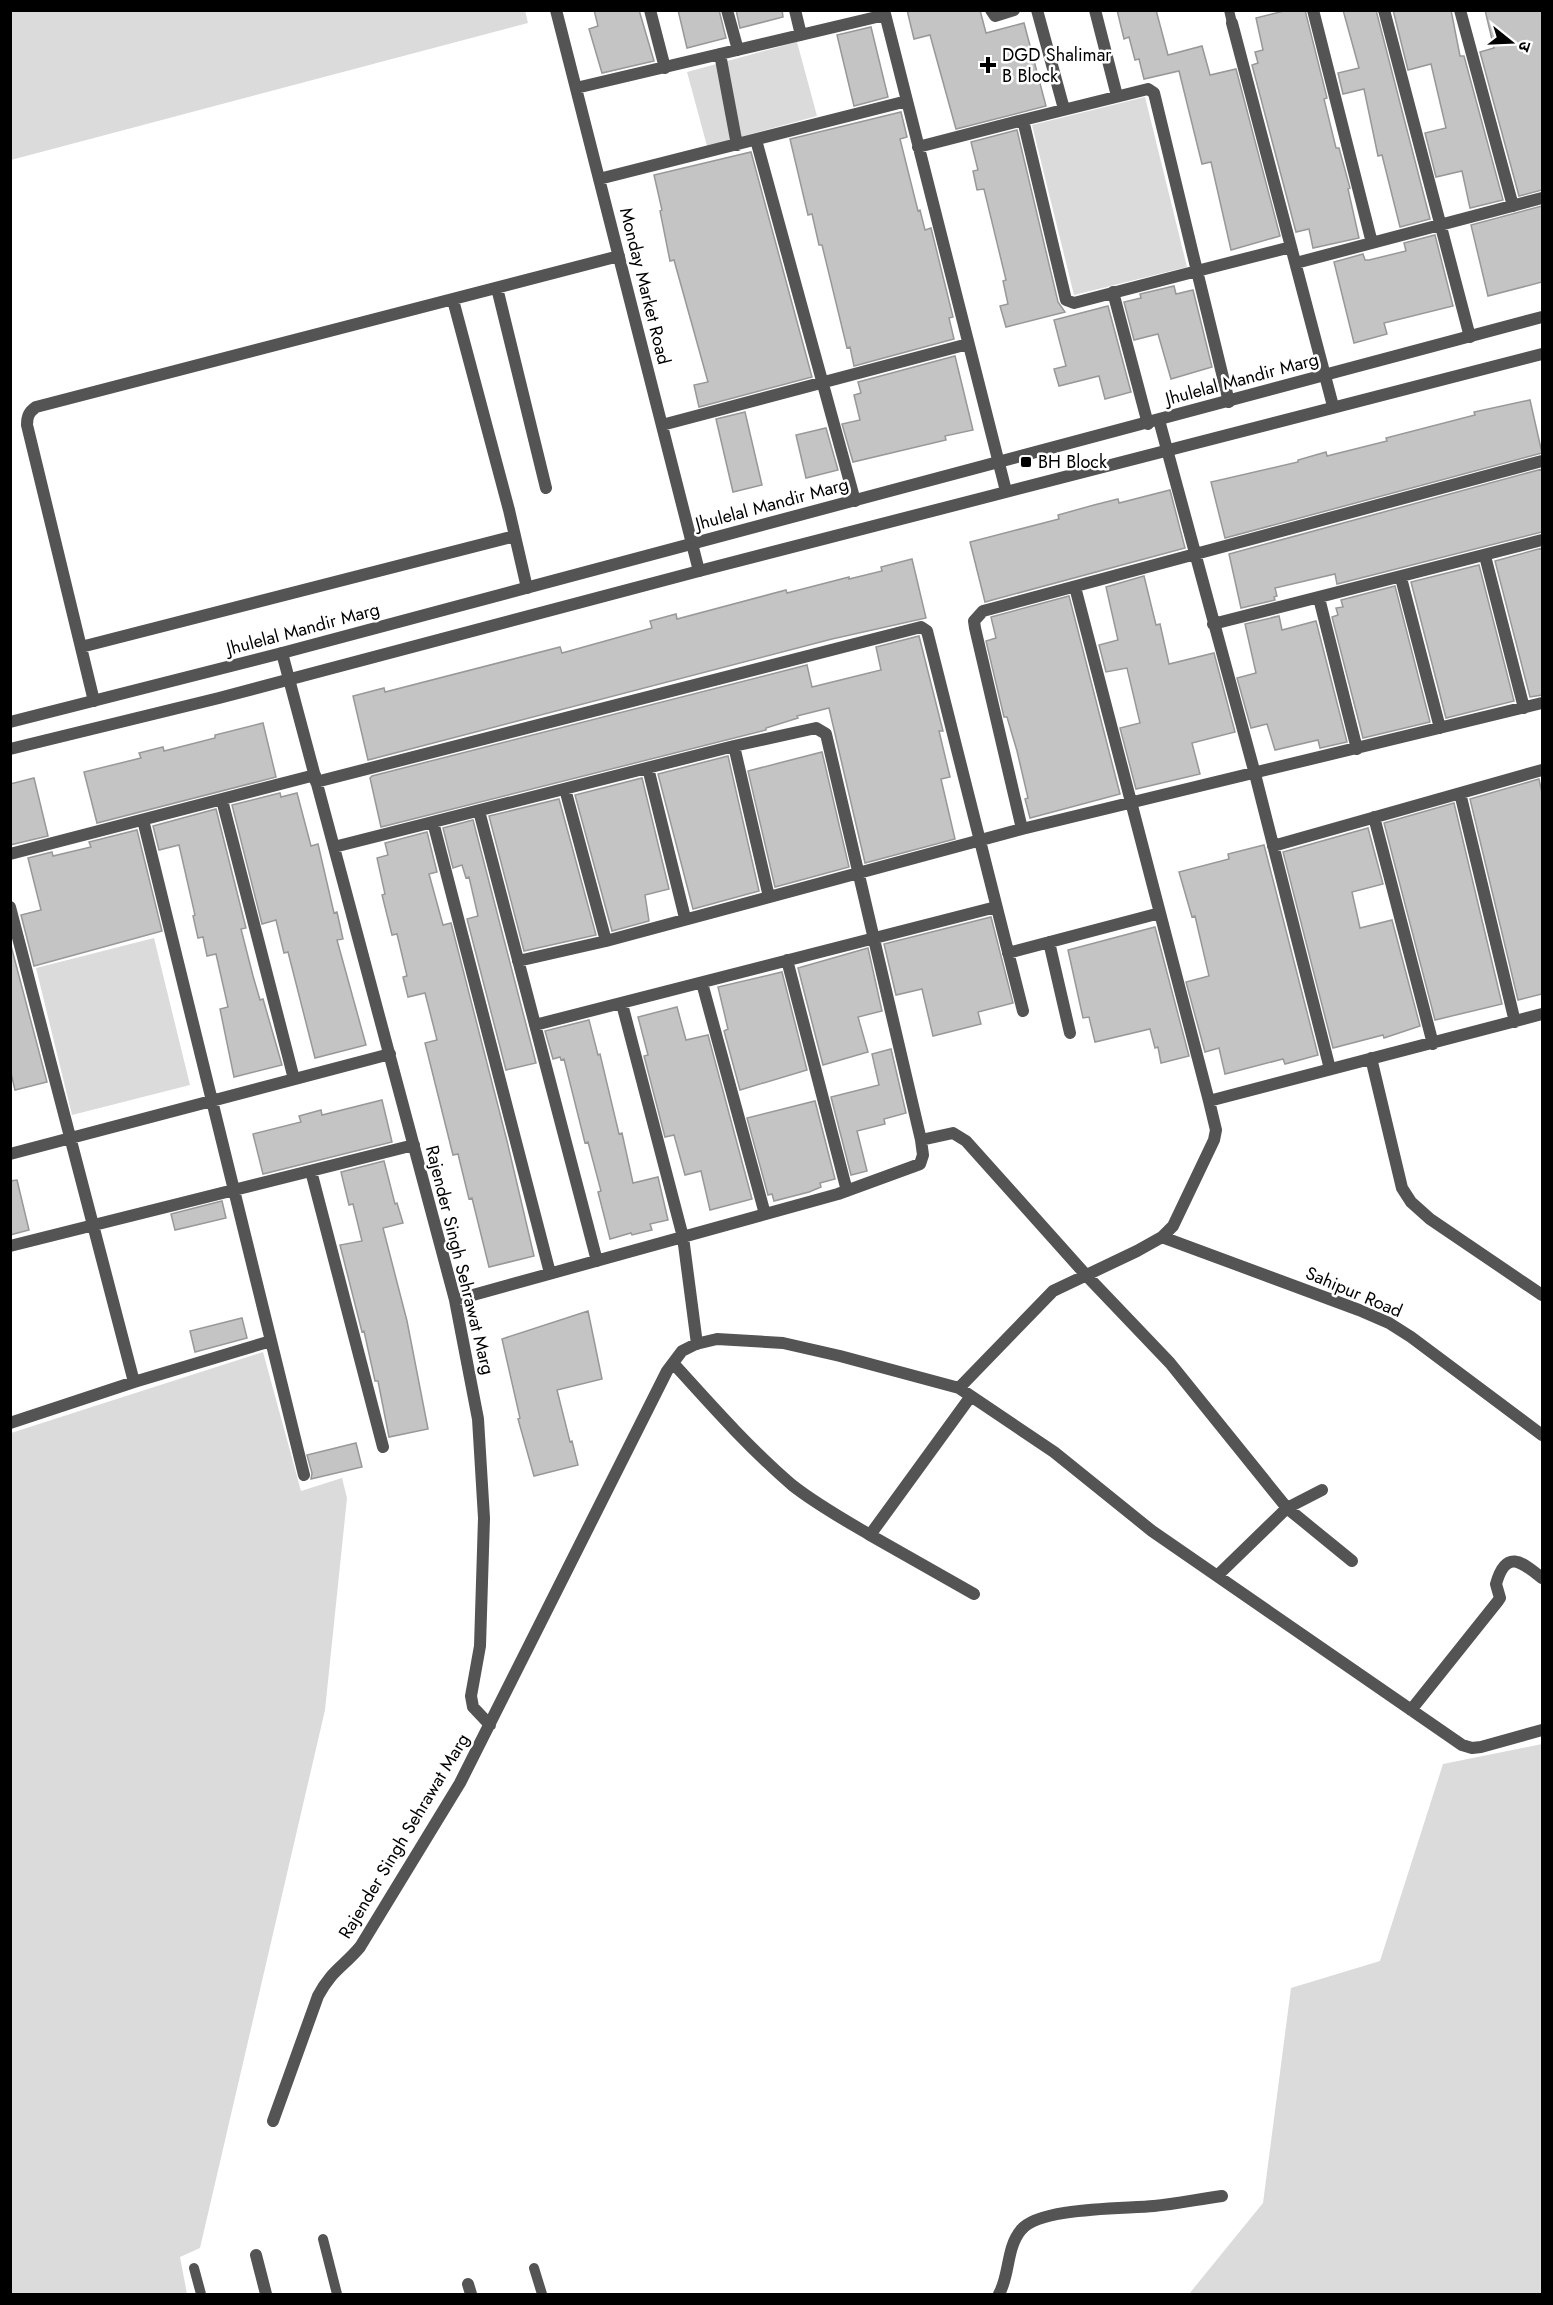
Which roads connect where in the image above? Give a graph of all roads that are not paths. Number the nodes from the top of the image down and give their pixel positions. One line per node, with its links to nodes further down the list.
1 (556, 10): 19 (street, Monday Market Road)
2 (650, 10): 18 (street)
3 (727, 10): 16 (street)
4 (795, 10): 15 (street)
5 (991, 10): 6 (street)
6 (1014, 10)
7 (1037, 10): 22 (street)
8 (1095, 10): 20 (street)
9 (1229, 10): 14 (lane)
10 (1313, 10): 31 (street)
11 (1384, 10): 30 (street)
12 (1460, 10): 29 (street)
13 (884, 13): 15 (street); 21 (street)
14 (1232, 23): 32 (street)
15 (801, 35): 16 (street)
16 (738, 50): 17 (street)
17 (720, 54): 18 (street); 25 (street)
18 (665, 68): 19 (street)
19 (576, 88): 27 (street, Monday Market Road)
20 (1118, 96): 22 (street); 35 (street)
21 (907, 101): 24 (street); 26 (street)
22 (1064, 109): 23 (street)
23 (1023, 120): 26 (street); 37 (street)
24 (756, 140): 25 (street); 44 (street)
25 (737, 145): 27 (street)
26 (918, 147): 41 (street)
27 (599, 179): 33 (street, Monday Market Road)
28 (1542, 198): 29 (street)
29 (1513, 206): 30 (street)
30 (1441, 224): 31 (street); 40 (street)
31 (1372, 243): 34 (street)
32 (1291, 247): 34 (street); 35 (street)
33 (619, 256): 36 (street); 48 (street, Monday Market Road)
34 (1296, 263): 43 (street)
35 (1197, 271): 37 (street); 45 (street)
36 (497, 288): 38 (street); 52 (street)
37 (1113, 292): 47 (street)
38 (453, 300): 55 (street); 66 (street)
39 (1542, 317): 40 (street, Jhulelal Mandir Marg)
40 (1470, 337): 43 (street, Jhulelal Mandir Marg)
41 (968, 344): 44 (street); 51 (street)
42 (1542, 354): 46 (street)
43 (1325, 376): 45 (street, Jhulelal Mandir Marg); 46 (street)
44 (823, 383): 48 (street); 54 (street)
45 (1229, 402): 47 (street, Jhulelal Mandir Marg)
46 (1333, 406): 49 (street)
47 (1153, 422): 49 (street); 51 (street, Jhulelal Mandir Marg)
48 (662, 425): 57 (street, Monday Market Road)
49 (1167, 449): 53 (street); 58 (street)
50 (1542, 461): 58 (street)
51 (999, 463): 53 (street); 54 (street, Jhulelal Mandir Marg)
52 (546, 488)
53 (1006, 491): 60 (street)
54 (855, 501): 57 (street, Jhulelal Mandir Marg)
55 (515, 536): 63 (street); 66 (street)
56 (1542, 540): 59 (street)
57 (692, 543): 60 (street, Monday Market Road); 63 (street, Jhulelal Mandir Marg)
58 (1194, 555): 62 (street); 65 (street)
59 (1485, 556): 61 (street); 71 (street)
60 (699, 571): 68 (street)
61 (1401, 578): 64 (street); 73 (street)
62 (1075, 587): 84 (street); 89 (street)
63 (527, 588): 67 (street, Jhulelal Mandir Marg)
64 (1319, 598): 65 (street); 76 (street)
65 (1213, 624): 79 (street)
66 (81, 647): 69 (street)
67 (282, 653): 68 (street, Rajender Singh Sehrawat Marg); 69 (street, Jhulelal Mandir Marg)
68 (289, 679): 75 (street); 80 (street, Rajender Singh Sehrawat Marg)
69 (94, 701): 72 (street, Jhulelal Mandir Marg)
70 (1542, 703): 71 (street)
71 (1524, 708): 73 (street)
72 (10, 722)
73 (1440, 728): 76 (street)
74 (734, 746): 77 (street); 94 (street); 95 (street)
75 (10, 749)
76 (1357, 749): 79 (street)
77 (648, 768): 81 (street); 99 (street)
78 (1542, 770): 82 (street)
79 (1255, 774): 84 (street); 91 (street)
80 (316, 778): 83 (street); 90 (street); 92 (street, Rajender Singh Sehrawat Marg)
81 (565, 789): 85 (street); 101 (street)
82 (1460, 793): 86 (street); 110 (street)
83 (222, 800): 87 (street); 117 (street)
84 (1132, 803): 89 (street); 98 (street)
85 (478, 811): 88 (street); 105 (street)
86 (1374, 817): 91 (street); 113 (street)
87 (143, 820): 93 (street); 118 (street)
88 (433, 822): 92 (street); 133 (street)
89 (1022, 829): 90 (street)
90 (979, 841): 94 (street); 97 (street)
91 (1273, 846): 116 (street)
92 (334, 848): 114 (street, Rajender Singh Sehrawat Marg)
93 (10, 854)
94 (858, 874): 95 (street); 100 (street)
95 (770, 897): 99 (street)
96 (10, 907): 120 (street)
97 (996, 907): 100 (street); 103 (street)
98 (1160, 913): 102 (street); 119 (street)
99 (685, 918): 101 (street)
100 (873, 938): 104 (street); 121 (street)
101 (606, 941): 105 (street)
102 (1049, 942): 103 (street); 112 (street)
103 (1008, 953): 108 (street)
104 (787, 960): 106 (street); 126 (street)
105 (518, 961): 111 (street)
106 (702, 983): 107 (street); 127 (street)
107 (621, 1004): 111 (street); 129 (street)
108 (1023, 1011)
109 (1542, 1014): 110 (street)
110 (1515, 1022): 113 (street)
111 (535, 1025): 132 (street)
112 (1070, 1033)
113 (1433, 1044): 115 (street)
114 (390, 1054): 117 (street); 122 (street, Rajender Singh Sehrawat Marg)
115 (1371, 1058): 116 (street); 135 (street)
116 (1330, 1069): 119 (street)
117 (294, 1080): 118 (street)
118 (212, 1101): 120 (street); 125 (street)
119 (1209, 1101): 130 (street)
120 (71, 1138): 123 (street); 128 (street)
121 (921, 1140): 126 (street); 134 (street)
122 (414, 1145): 124 (street); 136 (street, Rajender Singh Sehrawat Marg)
123 (10, 1154)
124 (311, 1171): 125 (street); 145 (street)
125 (234, 1190): 128 (street); 137 (street)
126 (847, 1191): 127 (street)
127 (765, 1214): 129 (street)
128 (93, 1224): 131 (street); 140 (street)
129 (682, 1237): 132 (street); 138 (street)
130 (1162, 1237): 134 (street); 144 (street, Sahipur Road)
131 (10, 1246)
132 (597, 1260): 133 (street)
133 (550, 1273): 136 (street)
134 (1086, 1275): 141 (street); 148 (street)
135 (1542, 1295)
136 (455, 1300): 155 (street, Rajender Singh Sehrawat Marg)
137 (271, 1341): 140 (street); 146 (street)
138 (697, 1344): 139 (street); 141 (street)
139 (673, 1363): 149 (street); 155 (street)
140 (134, 1382): 143 (street)
141 (959, 1388): 142 (street)
142 (971, 1396): 149 (street); 151 (street)
143 (10, 1423)
144 (1542, 1435)
145 (383, 1447)
146 (304, 1475)
147 (1322, 1490): 148 (street)
148 (1287, 1508): 150 (street); 151 (street)
149 (870, 1535): 153 (street)
150 (1352, 1561)
151 (1217, 1576): 154 (street)
152 (1542, 1578): 154 (street)
153 (974, 1594)
154 (1411, 1710): 156 (street)
155 (490, 1725): 157 (street, Rajender Singh Sehrawat Marg)
156 (1542, 1730)
157 (273, 2121)
158 (1222, 2196): 167 (street)
159 (323, 2239): 165 (lane)
160 (256, 2255): 164 (street)
161 (194, 2268): 163 (lane)
162 (534, 2268): 166 (lane)
163 (201, 2295)
164 (266, 2295)
165 (336, 2295)
166 (542, 2295)
167 (999, 2295)

